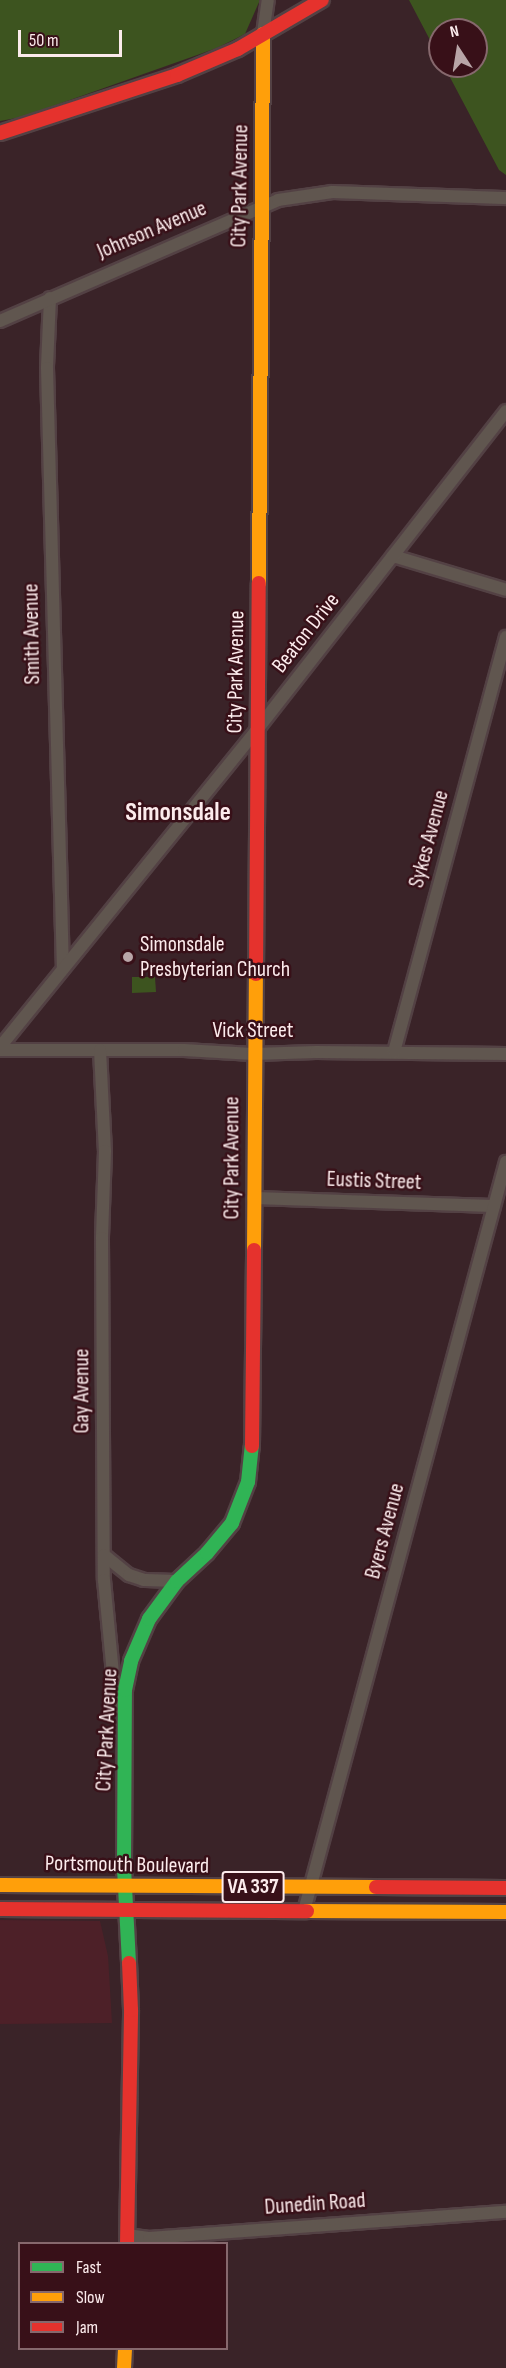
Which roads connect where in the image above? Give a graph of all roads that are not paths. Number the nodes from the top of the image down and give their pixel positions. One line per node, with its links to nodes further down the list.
1 (268, 0): 3 (street)
2 (322, 0): 3 (street)
3 (263, 34): 4 (street); 6 (street, City Park Avenue)
4 (0, 132)
5 (506, 198): 6 (street, Johnson Avenue)
6 (260, 206): 7 (street, Johnson Avenue); 13 (street, City Park Avenue)
7 (50, 298): 8 (street, Johnson Avenue); 14 (street, Smith Avenue)
8 (0, 321)
9 (506, 411): 10 (street, Beaton Drive)
10 (393, 556): 11 (street); 13 (street, Beaton Drive)
11 (506, 590)
12 (506, 636): 17 (street, Sykes Avenue)
13 (256, 731): 14 (street, Beaton Drive); 18 (street, City Park Avenue)
14 (63, 969): 15 (street, Beaton Drive)
15 (0, 1048): 16 (street, Vick Street)
16 (100, 1050): 18 (street, Vick Street); 23 (street, Gay Avenue)
17 (394, 1052): 18 (street, Vick Street); 19 (street, Vick Street)
18 (253, 1054): 21 (street, City Park Avenue)
19 (506, 1054)
20 (506, 1162): 22 (street, Byers Avenue)
21 (253, 1198): 22 (street, Eustis Street); 24 (street, City Park Avenue)
22 (494, 1206): 28 (street, Byers Avenue)
23 (104, 1555): 24 (street); 25 (street, Gay Avenue)
24 (177, 1581): 25 (street, City Park Avenue)
25 (124, 1730): 27 (street, City Park Avenue)
26 (0, 1885): 27 (street, Portsmouth Boulevard / VA 337)
27 (125, 1886): 28 (street, Portsmouth Boulevard / VA 337); 31 (street, City Park Avenue)
28 (311, 1887): 29 (street, Portsmouth Boulevard / VA 337); 32 (street, Byers Avenue)
29 (506, 1888)
30 (0, 1909): 31 (street, Portsmouth Boulevard / VA 337)
31 (126, 1909): 32 (street, Portsmouth Boulevard / VA 337); 35 (street, City Park Avenue)
32 (304, 1911): 33 (street, Portsmouth Boulevard / VA 337)
33 (506, 1912)
34 (506, 2212): 35 (street, Dunedin Road)
35 (127, 2240)
36 (125, 2350): 37 (street)
37 (124, 2368)

